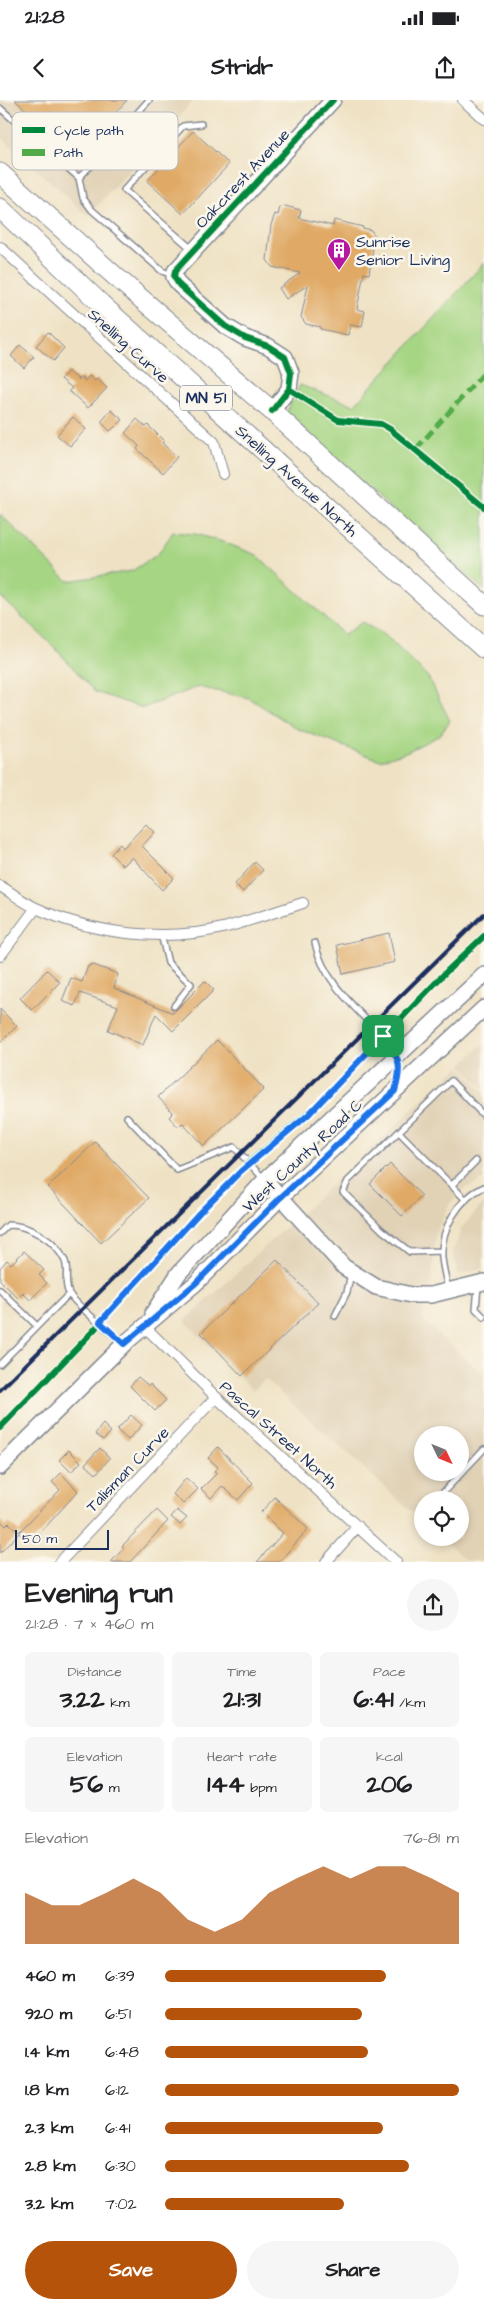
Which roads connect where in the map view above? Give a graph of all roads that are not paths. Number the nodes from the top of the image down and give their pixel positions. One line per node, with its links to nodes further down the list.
1 (150, 100): 5 (lane)
2 (333, 100): 17 (main road, Oakcrest Avenue)
3 (463, 100): 7 (street)
4 (0, 108): 6 (lane)
5 (139, 112)
6 (12, 119)
7 (484, 119)
8 (201, 124): 9 (lane)
9 (178, 131)
10 (70, 170): 14 (lane)
11 (86, 170): 14 (lane)
12 (142, 170): 17 (lane)
13 (0, 173): 19 (highway, Snelling Avenue North / MN 51)
14 (79, 178): 18 (lane)
15 (0, 208): 22 (highway, Snelling Avenue North / MN 51)
16 (0, 247): 20 (street, Snelling Curve)
17 (194, 250): 18 (main road, Oakcrest Avenue)
18 (174, 277): 19 (main road)
19 (272, 411): 21 (highway, Snelling Avenue North / MN 51)
20 (223, 474)
21 (484, 604)
22 (484, 649)
23 (0, 886): 25 (street)
24 (303, 903): 26 (street)
25 (36, 908): 26 (street); 28 (street)
26 (161, 934): 30 (lane)
27 (315, 943): 32 (lane)
28 (0, 956)
29 (484, 975): 32 (main road, West County Road C)
30 (174, 1006)
31 (484, 1008): 33 (main road, West County Road C)
32 (398, 1057): 33 (main road); 38 (main road, West County Road C)
33 (395, 1091): 41 (main road, West County Road C)
34 (484, 1116): 36 (lane)
35 (127, 1117): 38 (lane)
36 (399, 1132): 39 (lane); 44 (lane)
37 (476, 1161): 39 (lane)
38 (265, 1180): 41 (main road); 53 (main road, West County Road C)
39 (452, 1185): 42 (lane)
40 (484, 1187): 42 (lane)
41 (280, 1198): 45 (main road); 53 (main road, West County Road C)
42 (466, 1200): 44 (lane)
43 (0, 1233): 49 (lane)
44 (442, 1251): 48 (lane)
45 (351, 1272): 48 (main road); 50 (lane)
46 (481, 1283): 48 (main road); 51 (lane)
47 (0, 1290): 52 (lane)
48 (449, 1292)
49 (69, 1294): 52 (lane); 54 (lane)
50 (335, 1316)
51 (484, 1317)
52 (37, 1326): 55 (lane)
53 (144, 1326): 54 (main road, West County Road C); 56 (street, Pascal Street North)
54 (124, 1344): 58 (main road, West County Road C)
55 (0, 1364)
56 (216, 1398): 60 (street, Pascal Street North); 61 (street, Talisman Curve)
57 (484, 1449): 59 (lane)
58 (0, 1467)
59 (444, 1491)
60 (358, 1526): 62 (street); 63 (street, Pascal Street North)
61 (60, 1562)
62 (326, 1562)
63 (396, 1562)

